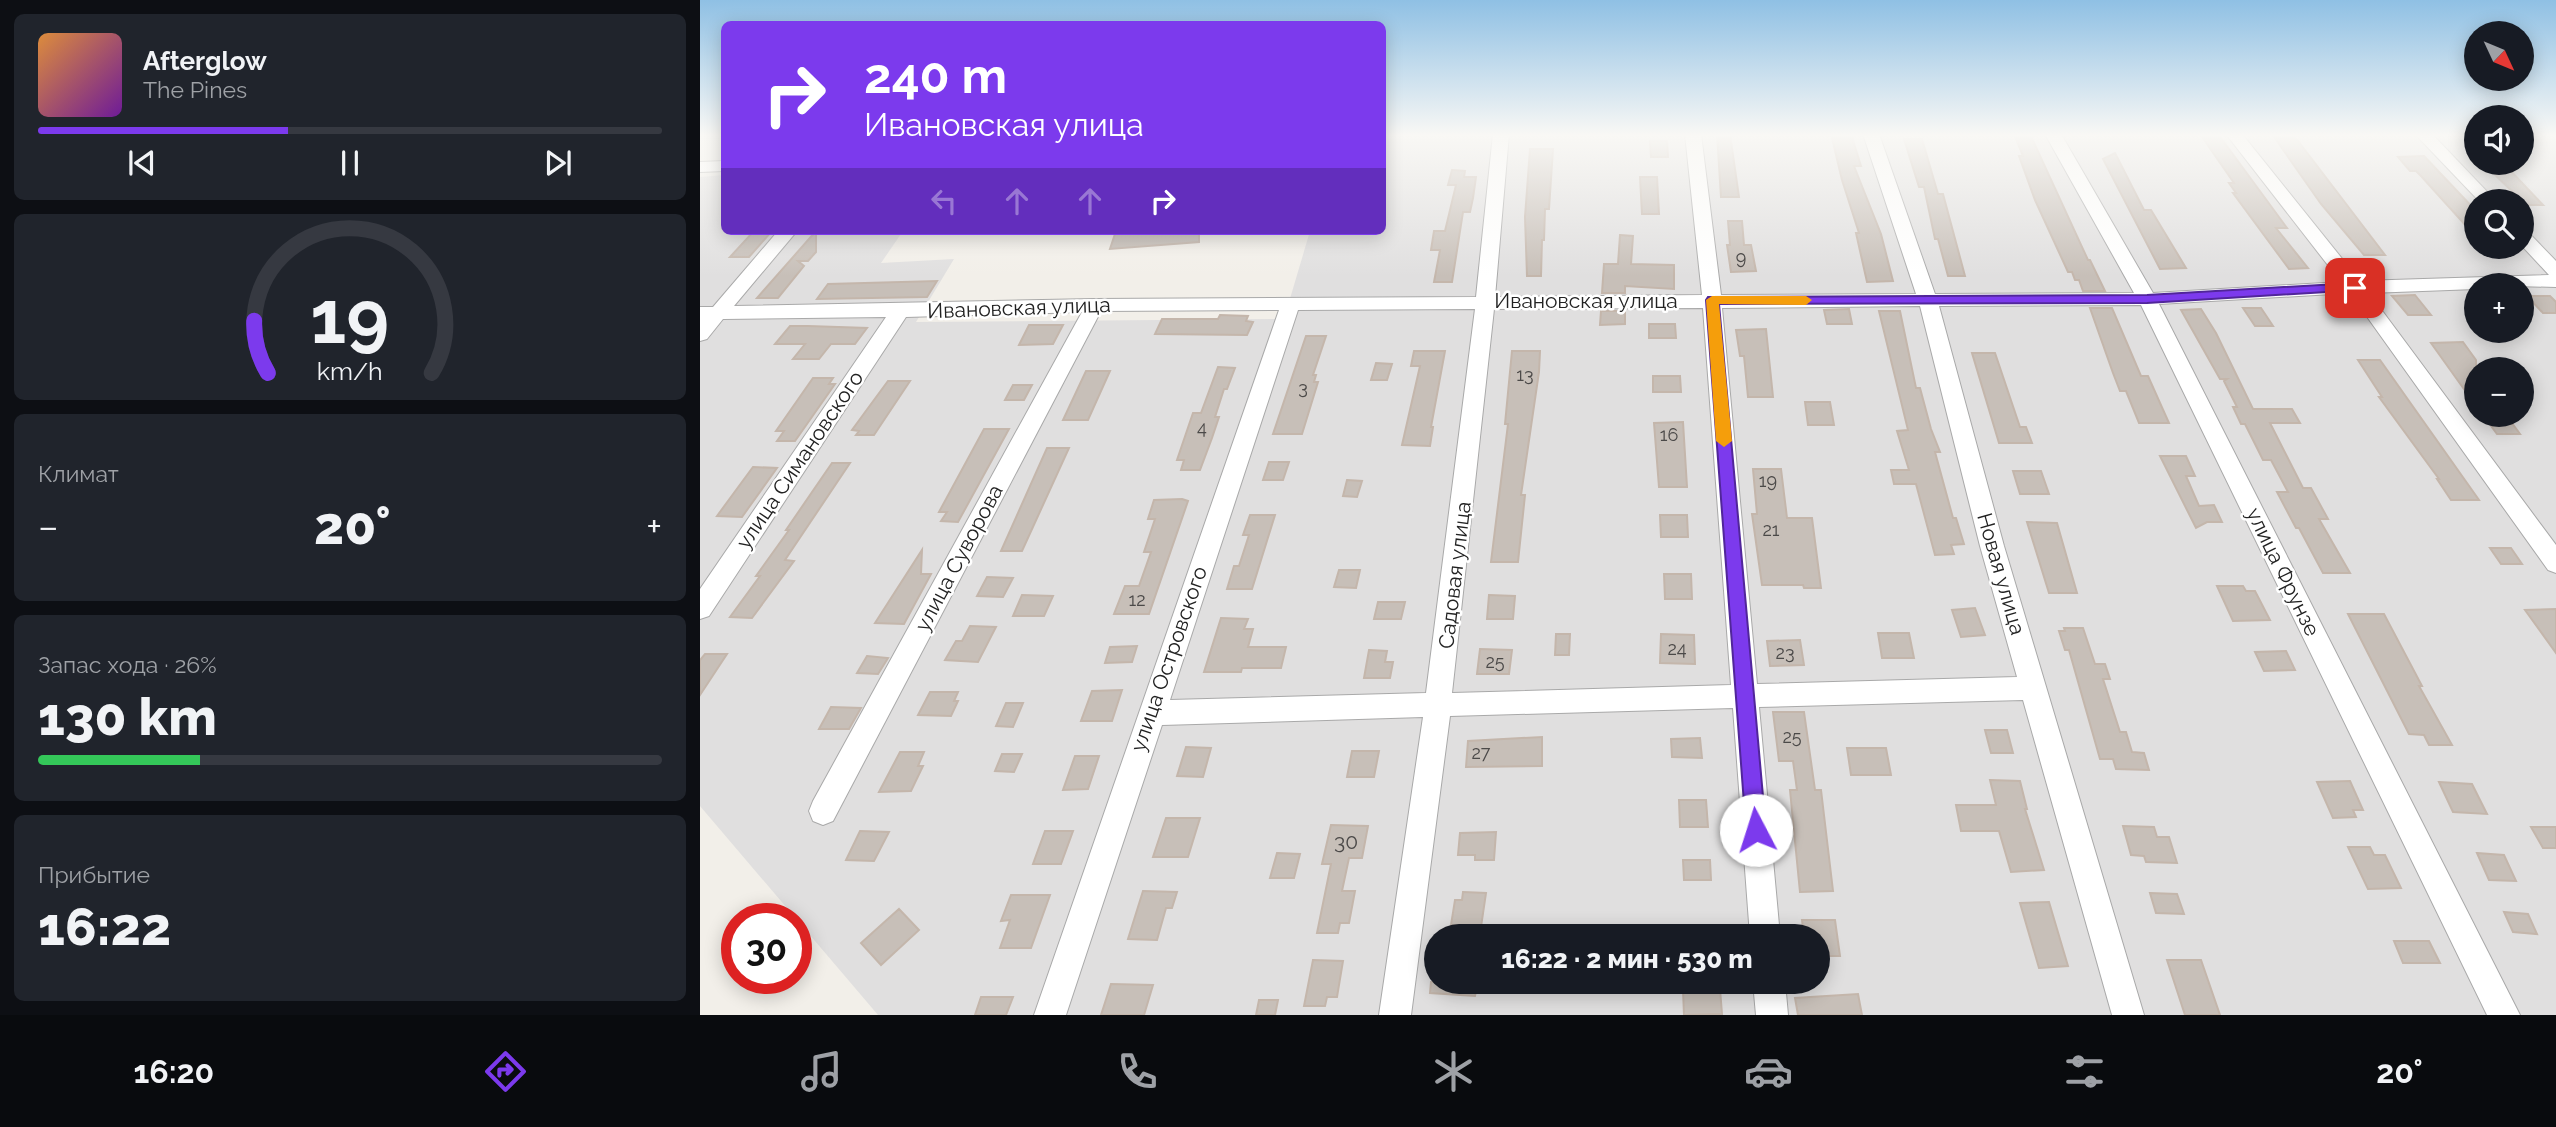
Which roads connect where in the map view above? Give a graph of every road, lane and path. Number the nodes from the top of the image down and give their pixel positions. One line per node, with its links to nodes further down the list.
1 (1497, 181): 13 (street, Садовая улица)
2 (1698, 181): 12 (street)
3 (1887, 181): 14 (street, Новая улица)
4 (2080, 181): 11 (street, улица Фрунзе)
5 (2271, 181): 10 (street)
6 (784, 235): 18 (street)
7 (2534, 249): 8 (street)
8 (2556, 272)
9 (2556, 281): 10 (street, Ивановская улица)
10 (2355, 288): 11 (street, Ивановская улица); 20 (street)
11 (2147, 299): 14 (street, Ивановская улица); 33 (street, улица Фрунзе)
12 (1712, 300): 13 (street, Ивановская улица); 14 (street, Ивановская улица); 23 (street)
13 (1487, 301): 15 (street, Ивановская улица); 24 (street, Садовая улица)
14 (1928, 301): 22 (street, Новая улица)
15 (1291, 303): 16 (street, Ивановская улица); 25 (street, улица Островского)
16 (1095, 305): 17 (street, Ивановская улица); 26 (street, улица Суворова)
17 (900, 311): 18 (street, Ивановская улица); 21 (street, улица Симановского)
18 (709, 313): 19 (street)
19 (700, 334)
20 (2556, 563)
21 (700, 609)
22 (2033, 688): 23 (street); 32 (street, Новая улица)
23 (1745, 697): 24 (street); 27 (street)
24 (1440, 706): 25 (street); 30 (street, Садовая улица)
25 (1150, 713): 29 (street, улица Островского)
26 (823, 811)
27 (1764, 924)
28 (1770, 994): 31 (street)
29 (1050, 1015)
30 (1395, 1015)
31 (1772, 1015)
32 (2128, 1015)
33 (2504, 1015)

